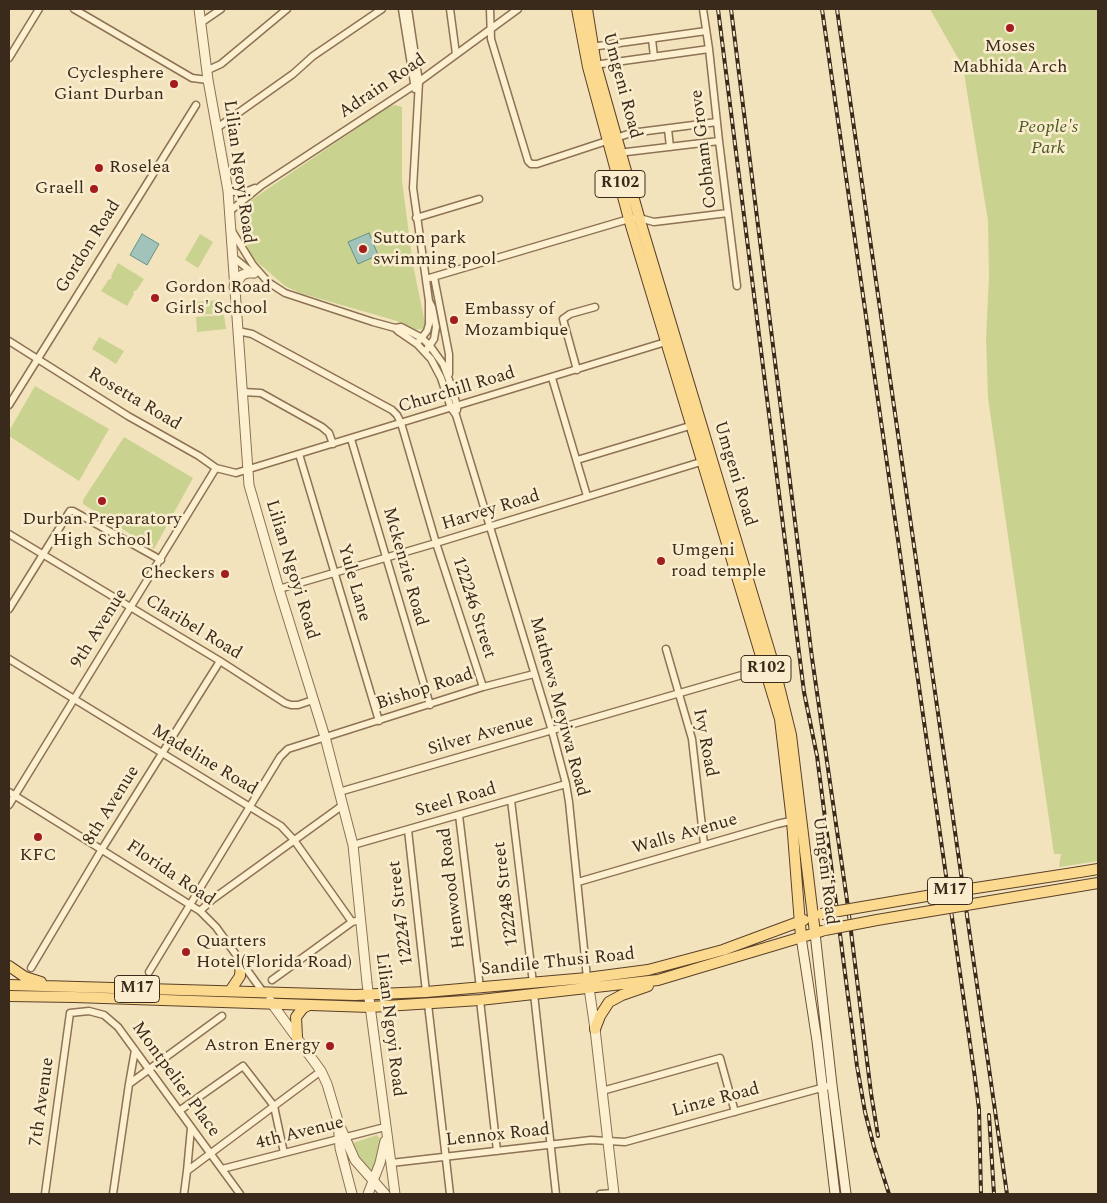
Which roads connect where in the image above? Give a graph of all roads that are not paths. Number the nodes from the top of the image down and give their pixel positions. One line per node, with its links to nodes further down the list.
1 (39, 9): 23 (street)
2 (74, 9): 26 (street)
3 (199, 9): 15 (street, Lilian Ngoyi Road)
4 (221, 9): 15 (street)
5 (287, 9): 25 (street)
6 (382, 9): 30 (street)
7 (402, 9): 27 (street)
8 (408, 9): 27 (street)
9 (450, 9): 21 (street)
10 (490, 9): 16 (street)
11 (518, 9): 16 (street, Adrain Road)
12 (577, 9): 19 (main road, Umgeni Road / R102)
13 (586, 9): 19 (main road, Umgeni Road / R102)
14 (703, 9): 17 (street, Cobham Grove)
15 (202, 22): 25 (street, Lilian Ngoyi Road)
16 (491, 29): 21 (street, Adrain Road); 32 (street)
17 (706, 31): 18 (street); 20 (street, Cobham Grove)
18 (652, 39): 19 (street); 22 (street)
19 (588, 48): 24 (main road, Umgeni Road / R102)
20 (709, 50): 22 (street); 29 (street, Cobham Grove)
21 (456, 54): 27 (street, Adrain Road)
22 (654, 57): 24 (street)
23 (9, 58)
24 (592, 66): 32 (main road, Umgeni Road / R102)
25 (208, 70): 26 (street, Lilian Ngoyi Road)
26 (208, 80): 30 (street, Lilian Ngoyi Road)
27 (416, 84): 36 (street, Adrain Road); 41 (street)
28 (196, 105): 59 (street, Gordon Road)
29 (716, 122): 31 (street); 33 (street, Cobham Grove)
30 (217, 128): 37 (street, Lilian Ngoyi Road)
31 (668, 129): 32 (street); 34 (street)
32 (613, 139): 35 (main road, Umgeni Road / R102)
33 (719, 141): 34 (street); 40 (street, Cobham Grove)
34 (670, 146): 35 (street)
35 (617, 154): 42 (main road, Umgeni Road / R102)
36 (262, 185): 37 (street, Adrain Road); 39 (street, Adrain Road)
37 (228, 192): 39 (street, Lilian Ngoyi Road)
38 (479, 199): 41 (street)
39 (230, 211): 43 (street, Lilian Ngoyi Road)
40 (728, 213): 42 (street); 49 (street, Cobham Grove)
41 (416, 218): 47 (street)
42 (634, 218): 46 (street); 56 (main road, Umgeni Road / R102)
43 (231, 230): 44 (street, Lilian Ngoyi Road); 48 (street)
44 (233, 257): 45 (street); 50 (street, Lilian Ngoyi Road)
45 (254, 273): 48 (street); 50 (street)
46 (434, 276): 47 (street); 61 (street)
47 (426, 279): 51 (street)
48 (268, 282): 55 (street)
49 (737, 286)
50 (234, 287): 53 (street, Lilian Ngoyi Road)
51 (429, 301): 55 (street); 57 (street)
52 (596, 307): 60 (street)
53 (238, 331): 63 (street, Lilian Ngoyi Road); 66 (street)
54 (9, 341): 59 (street, Rosetta Road)
55 (419, 341): 57 (street, Mathews Meyiwa Road); 58 (street, Mathews Meyiwa Road)
56 (670, 341): 60 (street, Churchill Road); 67 (main road, Umgeni Road / R102)
57 (430, 346): 58 (street); 61 (street, Mathews Meyiwa Road)
58 (425, 352): 65 (street, Mathews Meyiwa Road)
59 (37, 358): 64 (street, Gordon Road); 73 (street, Rosetta Road)
60 (577, 370): 62 (street, Churchill Road)
61 (448, 376): 65 (street, Mathews Meyiwa Road)
62 (552, 378): 65 (street, Churchill Road); 71 (street)
63 (242, 392): 69 (street); 74 (street, Lilian Ngoyi Road)
64 (9, 405)
65 (454, 407): 66 (street, Churchill Road); 76 (street, Mathews Meyiwa Road)
66 (401, 423): 68 (street, Churchill Road); 78 (street, 122246 Street)
67 (696, 424): 71 (street); 72 (main road, Umgeni Road / R102)
68 (351, 438): 69 (street, Churchill Road); 80 (street, Mckenzie Road)
69 (333, 444): 70 (street, Churchill Road)
70 (299, 454): 74 (street, Churchill Road); 82 (street, Yule Lane)
71 (577, 460): 75 (street)
72 (707, 460): 75 (street, Harvey Road); 89 (main road, Umgeni Road / R102)
73 (216, 468): 74 (street, Rosetta Road); 81 (street, 9th Avenue)
74 (247, 471): 83 (street, Lilian Ngoyi Road)
75 (587, 496): 76 (street, Harvey Road)
76 (490, 527): 78 (street, Harvey Road); 90 (street, Mathews Meyiwa Road)
77 (9, 534): 79 (street, Claribel Road)
78 (436, 543): 80 (street, Harvey Road); 91 (street, 122246 Street)
79 (43, 554): 81 (street); 84 (street, Claribel Road); 85 (street)
80 (386, 558): 82 (street, Harvey Road); 95 (street, Mckenzie Road)
81 (161, 560): 84 (street, 9th Avenue)
82 (335, 572): 83 (street, Harvey Road); 96 (street, Yule Lane)
83 (279, 589): 94 (street, Lilian Ngoyi Road)
84 (131, 608): 88 (street, Claribel Road); 93 (street, 9th Avenue)
85 (9, 609)
86 (666, 649): 92 (street, Ivy Road)
87 (9, 659): 93 (street, Madeline Road)
88 (220, 662): 94 (street, Claribel Road); 99 (street, 8th Avenue)
89 (770, 667): 92 (street, Silver Avenue); 108 (main road, Umgeni Road / R102)
90 (534, 674): 91 (street, Bishop Road); 97 (street, Mathews Meyiwa Road)
91 (483, 687): 95 (street, Bishop Road)
92 (679, 694): 97 (street, Silver Avenue); 111 (street, Ivy Road)
93 (74, 699): 99 (street, Madeline Road); 102 (street, 9th Avenue)
94 (313, 700): 98 (street, Lilian Ngoyi Road)
95 (430, 704): 96 (street, Bishop Road)
96 (379, 720): 98 (street, Bishop Road)
97 (552, 731): 100 (street, Mathews Meyiwa Road); 101 (street, Silver Avenue)
98 (325, 737): 101 (street, Lilian Ngoyi Road); 106 (street)
99 (162, 753): 106 (street, Madeline Road); 113 (street, 8th Avenue)
100 (566, 784): 103 (street, Steel Road); 115 (street, Mathews Meyiwa Road)
101 (339, 792): 104 (street, Lilian Ngoyi Road)
102 (12, 794): 105 (street, 9th Avenue); 113 (street, Florida Road)
103 (511, 800): 107 (street, Steel Road); 130 (street, 122248 Street)
104 (343, 805): 110 (street); 112 (street, Lilian Ngoyi Road)
105 (9, 806)
106 (250, 806): 110 (street, Madeline Road); 117 (street)
107 (459, 815): 109 (street, Steel Road); 134 (street, Henwood Road)
108 (796, 820): 111 (street, Walls Avenue); 119 (main road, Umgeni Road / R102); 121 (main road, Umgeni Road / R102)
109 (408, 830): 112 (street, Steel Road); 137 (street, 122247 Street)
110 (294, 840): 118 (street); 120 (street, Madeline Road)
111 (704, 844): 115 (street, Walls Avenue)
112 (353, 845): 120 (street, Lilian Ngoyi Road)
113 (102, 849): 117 (street, Florida Road); 126 (street, 8th Avenue)
114 (1098, 869): 119 (main road, Sandile Thusi Road / M17, bridge)
115 (578, 882): 131 (street, Mathews Meyiwa Road)
116 (1098, 884): 122 (main road, Sandile Thusi Road / M17, bridge)
117 (190, 904): 118 (street, Florida Road); 127 (street)
118 (200, 911): 124 (street, Florida Road)
119 (817, 915): 121 (main road, Sandile Thusi Road / M17); 122 (main road, Umgeni Road / R102)
120 (356, 921): 128 (street); 139 (street, Lilian Ngoyi Road)
121 (799, 921): 123 (main road, Umgeni Road / R102); 131 (main road, Sandile Thusi Road / M17)
122 (820, 932): 123 (main road, Sandile Thusi Road / M17); 154 (street, Umgeni Road / R102)
123 (801, 937): 129 (main road, Sandile Thusi Road / M17); 155 (street, Umgeni Road / R102)
124 (241, 962): 135 (main road); 136 (street, Florida Road)
125 (9, 966): 133 (main road)
126 (31, 968)
127 (149, 972)
128 (272, 980)
129 (658, 980): 131 (main road, Sandile Thusi Road / M17); 148 (main road)
130 (533, 983): 131 (main road, Sandile Thusi Road / M17); 134 (main road, Sandile Thusi Road / M17)
131 (588, 984): 138 (main road, Sandile Thusi Road / M17); 148 (street, Mathews Meyiwa Road)
132 (9, 985): 133 (main road, Sandile Thusi Road / M17)
133 (62, 987): 135 (main road, Sandile Thusi Road / M17)
134 (480, 988): 137 (main road, Sandile Thusi Road / M17)
135 (230, 992): 136 (main road, Sandile Thusi Road / M17)
136 (263, 992): 139 (main road, Sandile Thusi Road / M17); 142 (street, Florida Road)
137 (426, 992): 139 (main road, Sandile Thusi Road / M17)
138 (534, 994): 141 (main road, Sandile Thusi Road / M17); 164 (street)
139 (369, 995): 145 (street, Lilian Ngoyi Road)
140 (9, 996): 142 (main road, Sandile Thusi Road / M17)
141 (480, 1000): 143 (main road, Sandile Thusi Road / M17); 165 (street)
142 (272, 1004): 144 (main road, Sandile Thusi Road / M17); 149 (street, Florida Road)
143 (428, 1004): 145 (main road, Sandile Thusi Road / M17); 168 (street)
144 (310, 1005): 145 (main road, Sandile Thusi Road / M17); 149 (main road)
145 (370, 1007): 161 (street, Lilian Ngoyi Road)
146 (70, 1013): 150 (street, Montpelier Place); 174 (street, 7th Avenue)
147 (222, 1016): 151 (street)
148 (595, 1029): 156 (street, Mathews Meyiwa Road)
149 (297, 1037): 152 (street, Florida Road)
150 (134, 1050): 151 (street, Montpelier Place); 153 (street)
151 (148, 1070): 153 (street); 158 (street, Montpelier Place)
152 (321, 1071): 157 (street); 162 (street, Florida Road)
153 (129, 1084): 175 (street)
154 (832, 1085): 155 (street, Linze Road); 186 (street, Umgeni Road / R102)
155 (822, 1087): 159 (street, Linze Road); 185 (street, Umgeni Road / R102)
156 (602, 1092): 159 (street); 163 (street, Mathews Meyiwa Road)
157 (274, 1106): 158 (street); 166 (street); 167 (street)
158 (178, 1111): 160 (street, Montpelier Place)
159 (735, 1112): 163 (street, Linze Road)
160 (191, 1128): 166 (street, Montpelier Place); 171 (street)
161 (386, 1130): 162 (street, 4th Avenue); 169 (street, Lilian Ngoyi Road); 172 (street, Lilian Ngoyi Road)
162 (342, 1138): 167 (street, 4th Avenue); 172 (street, Florida Road); 178 (street, Florida Road)
163 (608, 1141): 164 (street, Lennox Road); 173 (street, Mathews Meyiwa Road)
164 (551, 1145): 165 (street, Lennox Road); 183 (street)
165 (497, 1151): 168 (street, Lennox Road)
166 (210, 1153): 170 (street, Montpelier Place); 171 (street)
167 (284, 1153): 170 (street, 4th Avenue)
168 (446, 1157): 169 (street, Lennox Road); 182 (street)
169 (391, 1163): 181 (street, Lilian Ngoyi Road)
170 (222, 1169): 177 (street, Montpelier Place)
171 (187, 1171): 176 (street)
172 (373, 1181): 179 (street, Lilian Ngoyi Road); 180 (street, Florida Road)
173 (614, 1193): 184 (street)
174 (45, 1194)
175 (113, 1194)
176 (184, 1194)
177 (240, 1194)
178 (352, 1194)
179 (368, 1194)
180 (384, 1194)
181 (394, 1194)
182 (450, 1194)
183 (556, 1194)
184 (600, 1194)
185 (835, 1194)
186 (846, 1194)

